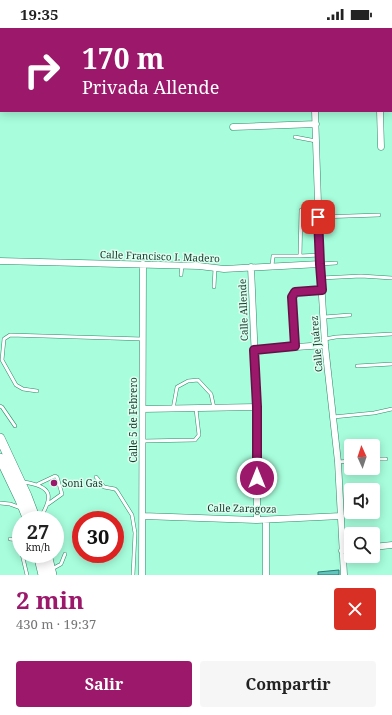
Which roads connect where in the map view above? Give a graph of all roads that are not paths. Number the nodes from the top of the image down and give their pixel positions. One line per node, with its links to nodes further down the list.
1 (316, 112): 3 (street, Calle Juárez)
2 (380, 112): 7 (street)
3 (316, 124): 4 (street); 6 (street, Calle Juárez)
4 (234, 128)
5 (294, 136): 6 (lane)
6 (316, 141): 8 (street, Calle Juárez)
7 (381, 147)
8 (318, 208): 10 (street, Calle Juárez); 12 (lane)
9 (379, 215): 10 (lane)
10 (318, 217): 11 (street, Calle Juárez)
11 (320, 255): 12 (lane); 16 (street, Calle Juárez)
12 (300, 256): 18 (lane)
13 (0, 261): 15 (street, Calle Francisco I. Madero)
14 (336, 263): 16 (lane)
15 (143, 264): 17 (street, Calle Francisco I. Madero); 29 (street, Calle 5 de Febrero)
16 (320, 264): 18 (street, Calle Francisco I. Madero); 22 (street, Calle Juárez)
17 (182, 265): 20 (street, Calle Francisco I. Madero); 21 (lane)
18 (272, 266): 19 (street, Calle Francisco I. Madero)
19 (251, 267): 20 (street, Calle Francisco I. Madero); 32 (street, Calle Allende)
20 (215, 268): 24 (lane)
21 (181, 275)
22 (321, 278): 23 (lane); 25 (street, Calle Juárez)
23 (392, 278)
24 (214, 287)
25 (322, 290): 27 (street, Calle Juárez); 31 (street)
26 (350, 315): 27 (lane)
27 (324, 317): 30 (street, Calle Juárez)
28 (392, 334): 30 (lane)
29 (143, 339): 35 (lane); 39 (street, Calle 5 de Febrero)
30 (325, 342): 31 (street); 43 (street, Calle Juárez)
31 (295, 346): 32 (street)
32 (254, 350): 37 (street, Calle Allende)
33 (392, 364): 34 (lane)
34 (358, 366)
35 (37, 391)
36 (0, 406): 44 (lane)
37 (257, 407): 38 (street); 62 (street, Calle Allende)
38 (214, 408): 40 (lane); 41 (street)
39 (143, 409): 40 (street); 46 (street, Calle 5 de Febrero)
40 (173, 409): 41 (street)
41 (196, 409): 46 (lane)
42 (392, 409): 43 (lane)
43 (333, 417): 50 (street, Calle Juárez)
44 (15, 426)
45 (0, 438): 53 (main road)
46 (143, 441): 60 (street, Calle 5 de Febrero)
47 (0, 458): 57 (main road)
48 (380, 459): 49 (lane)
49 (386, 459)
50 (338, 462): 51 (lane); 61 (street, Calle Juárez)
51 (344, 462)
52 (96, 477): 73 (lane)
53 (20, 482): 54 (lane); 58 (main road)
54 (38, 484): 56 (lane); 56 (lane)
55 (0, 502): 57 (lane)
56 (48, 504): 59 (lane)
57 (24, 509)
58 (33, 511)
59 (43, 511)
60 (143, 516): 62 (street, Calle Zaragoza); 74 (street, Calle 5 de Febrero)
61 (340, 516): 63 (street, Calle Zaragoza); 66 (street, Calle Juárez)
62 (257, 520): 63 (street, Calle Zaragoza)
63 (266, 520): 75 (street)
64 (392, 545): 65 (street)
65 (380, 546)
66 (342, 551): 76 (street, Calle Juárez)
67 (24, 563): 71 (lane)
68 (40, 563): 72 (main road)
69 (61, 563): 70 (lane)
70 (52, 572)
71 (27, 575)
72 (43, 575)
73 (133, 575)
74 (142, 575)
75 (266, 575)
76 (344, 575)

